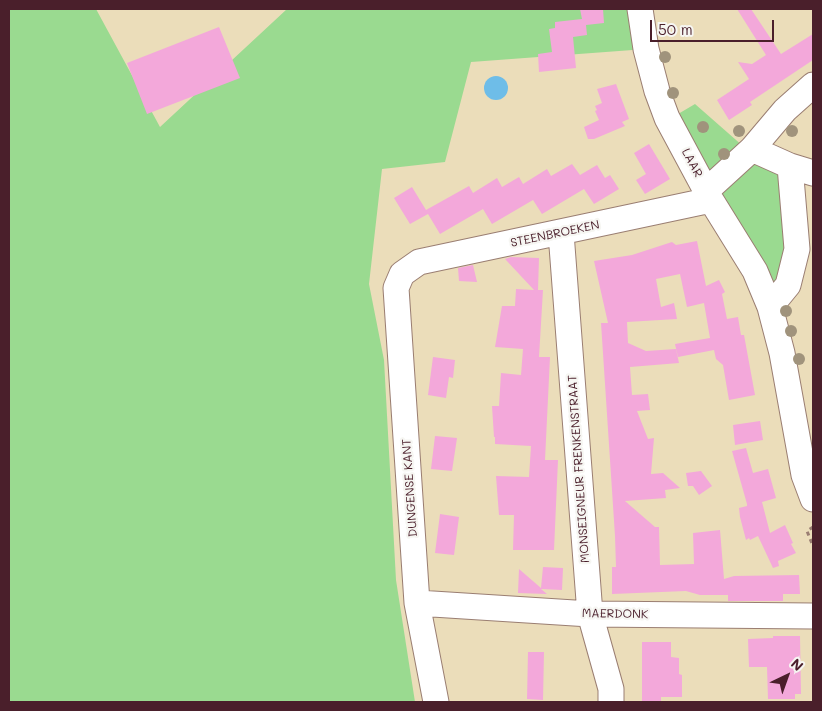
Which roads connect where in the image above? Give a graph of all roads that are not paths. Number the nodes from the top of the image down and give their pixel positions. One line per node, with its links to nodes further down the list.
1 (640, 9): 6 (street, LAAR)
2 (813, 85): 3 (street)
3 (752, 149): 4 (street); 6 (street)
4 (790, 166): 5 (street); 9 (street)
5 (813, 173)
6 (709, 196): 7 (street, STEENBROEKEN); 9 (street, LAAR)
7 (561, 232): 8 (street, STEENBROEKEN); 12 (street, MONSEIGNEUR FRENKENSTRAAT)
8 (402, 274): 11 (street, DUNGENSE KANT)
9 (770, 307): 10 (street, LAAR)
10 (813, 499)
11 (417, 603): 12 (street, MAERDONK); 14 (street, DUNGENSE KANT)
12 (590, 614): 13 (street, MAERDONK); 15 (street, MONSEIGNEUR FRENKENSTRAAT)
13 (813, 616)
14 (436, 702)
15 (611, 702)

